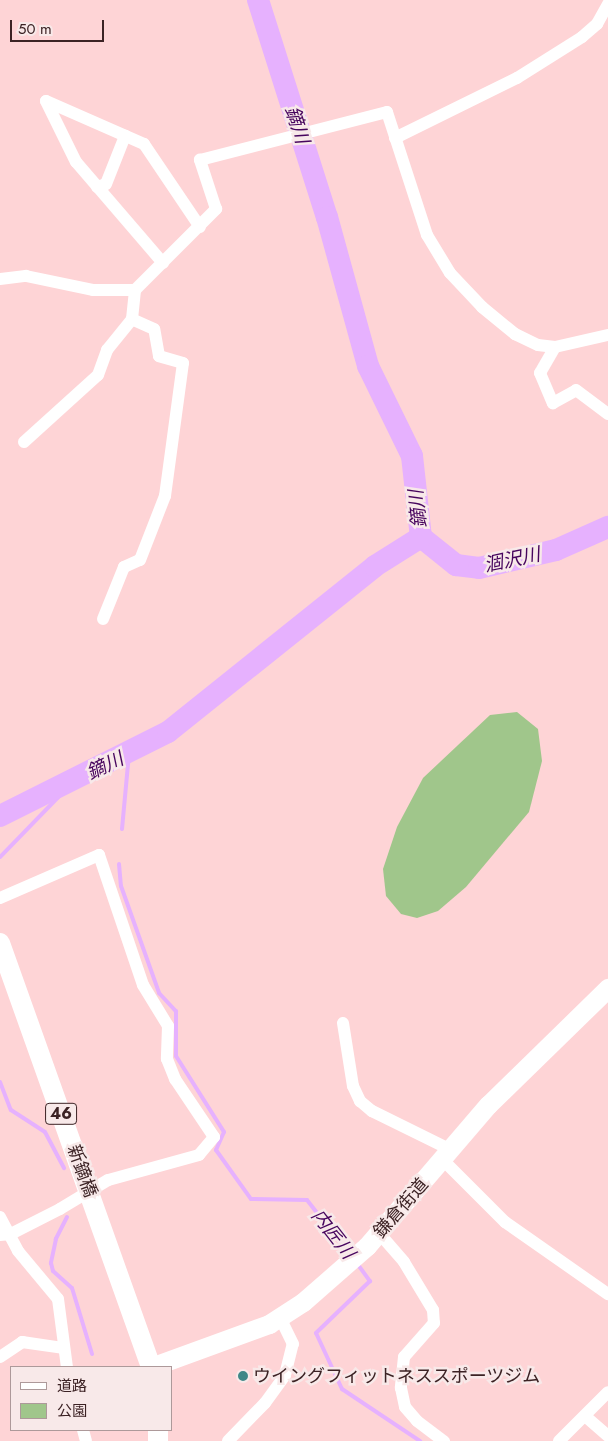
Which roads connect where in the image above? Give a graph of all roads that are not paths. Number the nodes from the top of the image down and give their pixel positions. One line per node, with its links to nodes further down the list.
1 (608, 4): 3 (street)
2 (125, 136): 4 (street); 4 (street); 5 (street)
3 (395, 138): 5 (street); 11 (street)
4 (96, 187): 6 (street)
5 (200, 227): 6 (street)
6 (163, 263): 8 (street)
7 (0, 279): 8 (street)
8 (135, 290): 9 (street)
9 (132, 319): 13 (street); 14 (street)
10 (608, 335): 11 (street)
11 (555, 347): 12 (street)
12 (608, 414)
13 (24, 442)
14 (103, 619)
15 (0, 898): 22 (street)
16 (0, 943): 28 (main road, 新鏑橋 / 46)
17 (608, 988): 19 (street, 鎌倉街道)
18 (344, 1023): 19 (street)
19 (447, 1155): 21 (street, 鎌倉街道); 23 (street)
20 (0, 1217): 22 (street)
21 (379, 1233): 24 (street, 鎌倉街道); 34 (street)
22 (5, 1235): 25 (street)
23 (608, 1294)
24 (280, 1317): 29 (street, 鎌倉街道); 33 (street)
25 (63, 1348): 26 (street); 27 (street)
26 (0, 1357)
27 (67, 1366)
28 (151, 1366)
29 (154, 1366)
30 (608, 1392): 31 (street)
31 (586, 1416): 32 (street); 35 (street)
32 (608, 1436)
33 (228, 1441)
34 (444, 1441)
35 (559, 1441)

